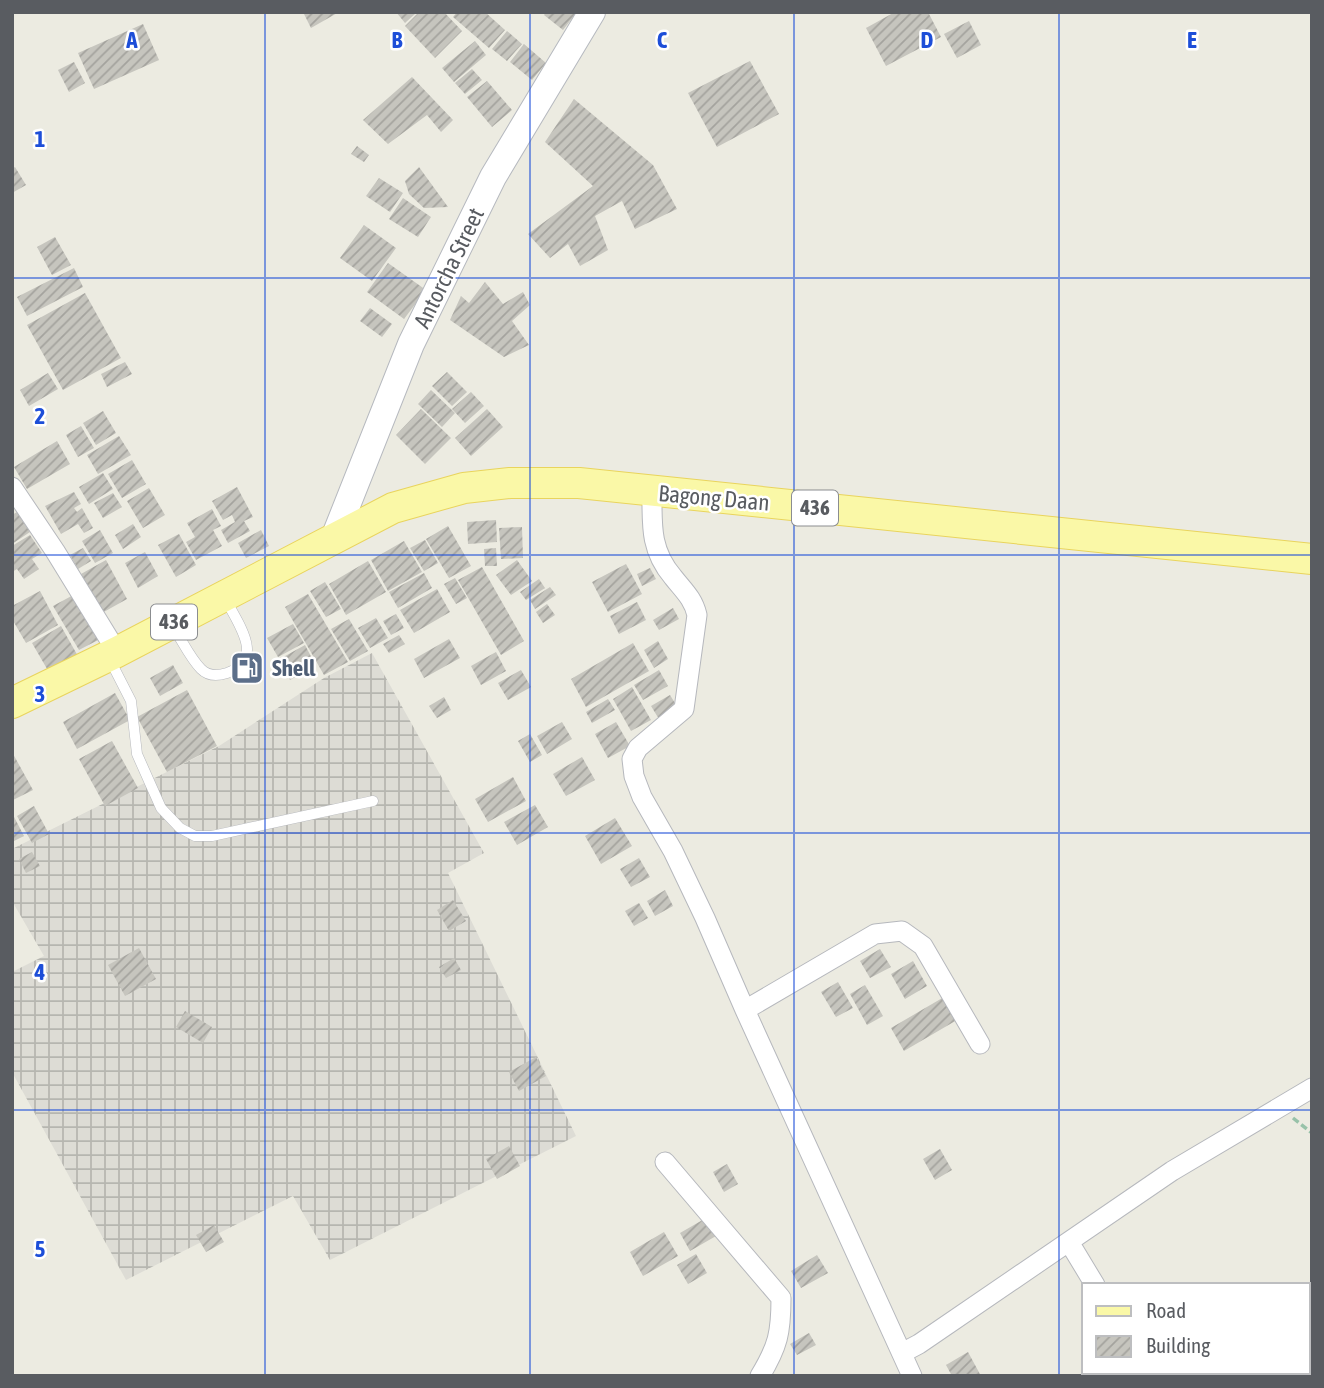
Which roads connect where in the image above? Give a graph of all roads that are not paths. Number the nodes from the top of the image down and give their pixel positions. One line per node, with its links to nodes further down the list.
1 (592, 12): 4 (main road, Antorcha Street)
2 (12, 488): 8 (street)
3 (652, 492): 4 (main road, Bagong Daan / 436); 5 (main road, Bagong Daan / 436); 11 (street)
4 (334, 538): 6 (main road, 436)
5 (1312, 559)
6 (224, 596): 7 (main road, 436); 7 (lane)
7 (171, 624): 8 (main road, 436)
8 (113, 654): 9 (main road, 436); 10 (lane)
9 (12, 703)
10 (373, 801)
11 (744, 1010): 12 (street); 17 (street)
12 (980, 1044)
13 (1312, 1088): 15 (street)
14 (665, 1162): 18 (street)
15 (1069, 1242): 16 (street); 17 (street)
16 (1094, 1283)
17 (902, 1353): 19 (street)
18 (760, 1376)
19 (912, 1376)

